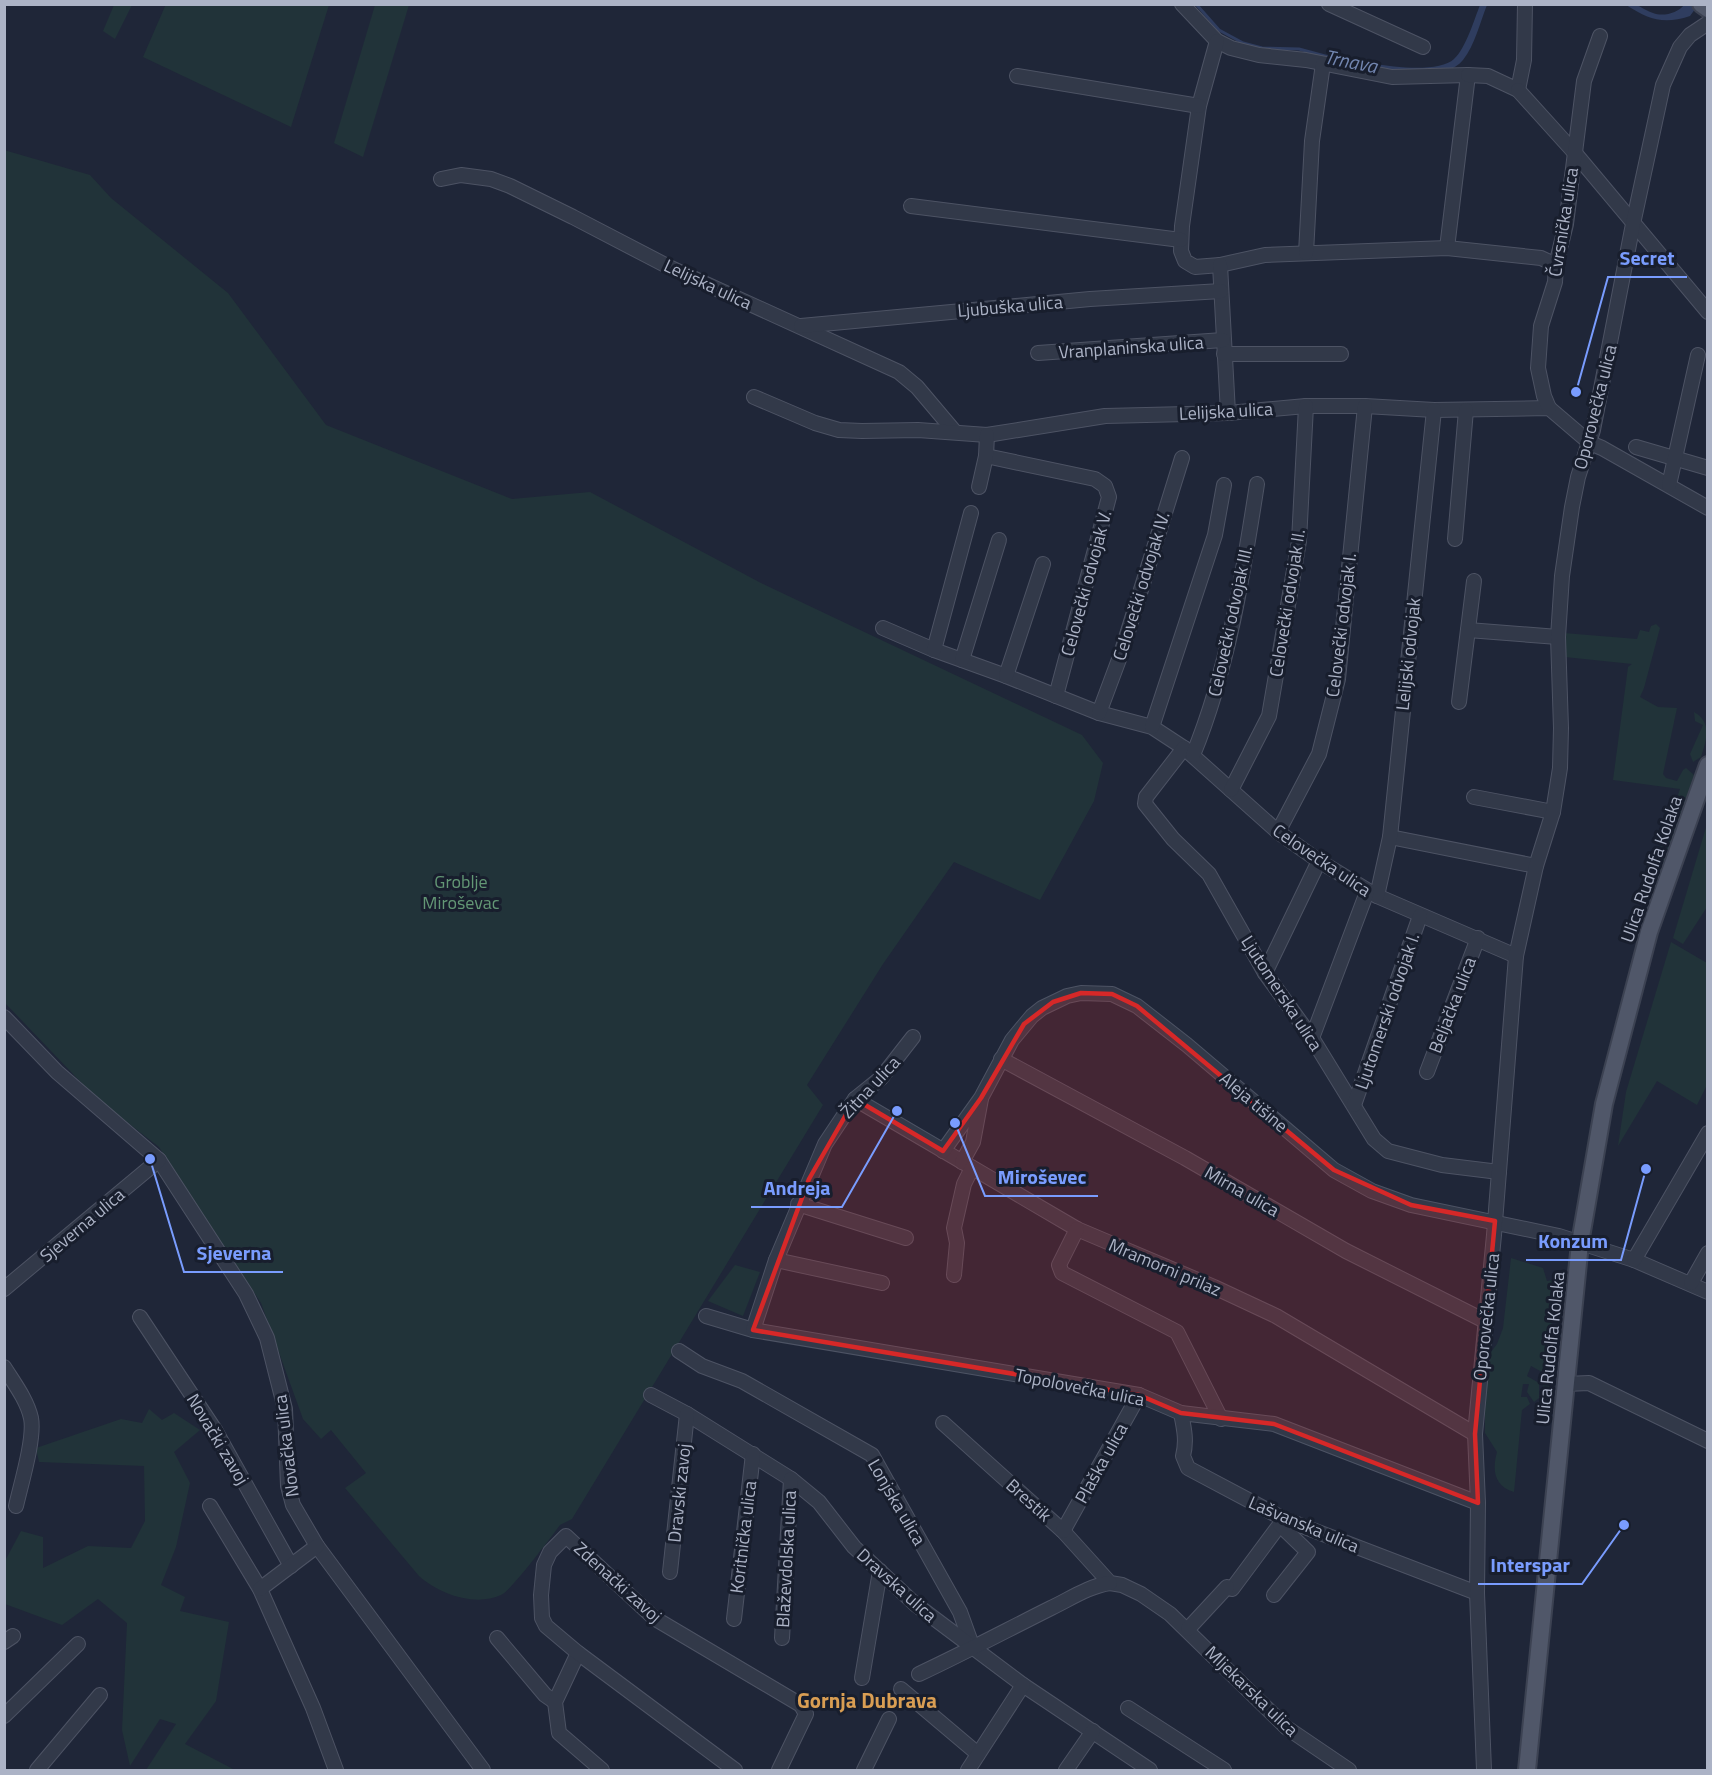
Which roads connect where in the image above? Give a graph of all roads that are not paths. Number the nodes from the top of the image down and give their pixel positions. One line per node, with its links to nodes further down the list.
1 (1182, 4): 8 (street)
2 (1329, 4): 9 (street)
3 (1525, 4): 13 (street)
4 (1701, 4): 5 (main road)
5 (1707, 9)
6 (1707, 22): 18 (street, Oporovečka ulica)
7 (1600, 36): 15 (street, Čvrsnička ulica)
8 (1217, 41): 10 (street); 14 (street)
9 (1423, 47)
10 (1323, 64): 11 (street); 21 (street)
11 (1468, 75): 13 (street); 20 (street)
12 (1017, 76): 14 (street)
13 (1518, 90): 15 (street)
14 (1199, 106): 19 (street)
15 (1574, 152): 18 (street); 23 (street, Čvrsnička ulica)
16 (441, 179): 26 (street, Lelijska ulica)
17 (911, 206): 19 (street)
18 (1633, 224): 25 (street); 40 (street, Oporovečka ulica)
19 (1181, 240): 22 (street)
20 (1447, 248): 21 (street); 23 (street)
21 (1306, 253): 22 (street)
22 (1220, 265): 24 (street, Vranplaninska ulica)
23 (1556, 265): 34 (street, Čvrsnička ulica)
24 (1221, 291): 26 (street, Ljubuška ulica); 27 (street, Vranplaninska ulica)
25 (1707, 312)
26 (799, 326): 38 (street, Lelijska ulica)
27 (1223, 347): 28 (street, Vranplaninska ulica); 29 (street, Vranplaninska ulica); 37 (street, Vranplaninska ulica)
28 (1038, 353)
29 (1341, 354)
30 (1698, 355): 44 (street)
31 (754, 397): 38 (street, Lelijska ulica)
32 (1306, 406): 33 (street, Lelijska ulica); 37 (street, Lelijska ulica); 68 (street, Celovečki odvojak II.)
33 (1365, 406): 35 (street, Lelijska ulica); 71 (street, Celovečki odvojak I.)
34 (1549, 408): 36 (street, Lelijska ulica); 40 (street)
35 (1434, 410): 36 (street, Lelijska ulica); 72 (street, Lelijski odvojak)
36 (1466, 410): 52 (street)
37 (1228, 413): 39 (street, Lelijska ulica)
38 (955, 432): 39 (street, Lelijska ulica)
39 (987, 435): 42 (street)
40 (1590, 443): 48 (street); 58 (street, Oporovečka ulica)
41 (1636, 447): 44 (street)
42 (986, 456): 49 (street); 62 (street, Celovečki odvojak V.)
43 (1182, 458): 64 (street, Celovečki odvojak IV.)
44 (1676, 458): 45 (street); 48 (street)
45 (1707, 468)
46 (1257, 484): 66 (street, Celovečki odvojak III.)
47 (1224, 485): 65 (street)
48 (1669, 485): 50 (street)
49 (979, 487)
50 (1707, 508)
51 (971, 513): 59 (street)
52 (1455, 539)
53 (999, 540): 60 (street)
54 (1043, 564): 61 (street)
55 (1474, 581): 57 (street)
56 (883, 628): 59 (street, Celovečka ulica)
57 (1468, 630): 58 (street); 63 (street)
58 (1558, 637): 70 (street, Oporovečka ulica)
59 (934, 650): 60 (street, Celovečka ulica)
60 (962, 660): 61 (street, Celovečka ulica)
61 (1006, 676): 62 (street, Celovečka ulica)
62 (1056, 696): 64 (street, Celovečka ulica)
63 (1459, 702)
64 (1099, 713): 65 (street, Celovečka ulica)
65 (1152, 727): 66 (street, Celovečka ulica)
66 (1189, 752): 68 (street, Celovečka ulica); 79 (street, Ljutomerska ulica)
67 (1707, 765): 97 (main road, Ulica Rudolfa Kolaka)
68 (1231, 790): 71 (street, Celovečka ulica)
69 (1474, 797): 70 (street)
70 (1553, 812): 74 (street, Oporovečka ulica)
71 (1278, 832): 73 (street, Celovečka ulica)
72 (1390, 837): 74 (street); 75 (street, Lelijski odvojak)
73 (1319, 861): 75 (street, Celovečka ulica); 79 (street)
74 (1536, 866): 78 (street, Oporovečka ulica)
75 (1372, 894): 76 (street, Celovečka ulica); 82 (street, Lelijski odvojak)
76 (1420, 916): 77 (street, Celovečka ulica); 87 (street, Ljutomerski odvojak I.)
77 (1478, 938): 78 (street, Celovečka ulica); 84 (street, Beljačka ulica)
78 (1516, 956): 92 (street, Oporovečka ulica)
79 (1265, 973): 82 (street, Ljutomerska ulica)
80 (4, 1017): 90 (street, Novačka ulica)
81 (914, 1037): 86 (street, Žitna ulica)
82 (1312, 1038): 87 (street, Ljutomerska ulica)
83 (1001, 1059): 85 (street, Aleja tišine); 94 (street, Aleja tišine); 108 (street, Mirna ulica)
84 (1427, 1072)
85 (981, 1098): 89 (street, Aleja tišine); 91 (street, Aleja tišine)
86 (855, 1099): 89 (street, Mramorni prilaz); 93 (street, Žitna ulica)
87 (1354, 1105): 92 (street, Ljutomerska ulica)
88 (1707, 1133): 100 (street)
89 (943, 1151): 91 (street, Mramorni prilaz)
90 (159, 1160): 104 (street, Sjeverna ulica); 128 (street, Novačka ulica)
91 (967, 1166): 95 (street, Mramorni prilaz); 101 (street, Aleja tišine)
92 (1499, 1173): 94 (street, Oporovečka ulica)
93 (798, 1204): 96 (street); 99 (street, Žitna ulica)
94 (1495, 1221): 97 (street, Aleja tišine); 108 (street, Oporovečka ulica)
95 (1077, 1229): 117 (street); 119 (street, Mramorni prilaz)
96 (906, 1238)
97 (1580, 1243): 100 (street, Aleja tišine); 112 (main road, Ulica Rudolfa Kolaka)
98 (1707, 1252): 103 (street)
99 (776, 1260): 102 (street); 109 (street, Žitna ulica)
100 (1634, 1260): 103 (street, Aleja tišine)
101 (954, 1275)
102 (882, 1283)
103 (1690, 1283): 105 (street, Aleja tišine)
104 (4, 1289)
105 (1707, 1292)
106 (706, 1316): 109 (street, Topolovečka ulica)
107 (140, 1317): 129 (street, Novački zavoj)
108 (1485, 1321): 119 (street, Oporovečka ulica)
109 (753, 1330): 114 (street, Topolovečka ulica)
110 (679, 1351): 141 (street, Lonjska ulica)
111 (4, 1368): 124 (street)
112 (1566, 1384): 120 (street); 168 (main road, Ulica Rudolfa Kolaka)
113 (651, 1395): 116 (street, Dravska ulica)
114 (1139, 1395): 115 (street, Topolovečka ulica); 127 (street, Plaška ulica)
115 (1181, 1413): 117 (street, Topolovečka ulica); 126 (street, Lašvanska ulica)
116 (687, 1414): 121 (street, Dravska ulica); 131 (street, Dravski zavoj)
117 (1221, 1419): 123 (street, Topolovečka ulica)
118 (943, 1423): 127 (street, Brestik)
119 (1475, 1434): 123 (street, Oporovečka ulica)
120 (1707, 1441)
121 (753, 1454): 122 (street, Dravska ulica); 136 (street, Koritnička ulica)
122 (791, 1479): 130 (street, Dravska ulica); 139 (street, Blaževdolska ulica)
123 (1478, 1503): 134 (street, Oporovečka ulica)
124 (16, 1506)
125 (210, 1506): 133 (street)
126 (1282, 1522): 134 (street, Lašvanska ulica); 135 (street); 137 (street)
127 (1063, 1531): 132 (street, Brestik)
128 (317, 1546): 129 (street); 157 (street, Novačka ulica)
129 (291, 1566): 133 (street)
130 (880, 1571): 141 (street, Dravska ulica); 144 (street)
131 (670, 1572)
132 (1110, 1582): 137 (street, Brestik); 141 (street)
133 (260, 1589): 156 (street)
134 (1477, 1593): 167 (street, Oporovečka ulica)
135 (1274, 1595)
136 (734, 1619)
137 (1188, 1629): 166 (street, Mljekarska ulica)
138 (497, 1638): 148 (street)
139 (782, 1638)
140 (78, 1644): 150 (street)
141 (973, 1648): 143 (street); 145 (street, Dravska ulica)
142 (578, 1653): 148 (street); 159 (street, Zdenački zavoj); 160 (street, Zdenački zavoj)
143 (919, 1674)
144 (862, 1678)
145 (1023, 1684): 152 (street, Dravska ulica); 153 (street)
146 (901, 1689): 153 (street)
147 (100, 1695): 155 (street)
148 (555, 1702): 158 (street)
149 (1128, 1708): 154 (street)
150 (4, 1716)
151 (889, 1719): 161 (street)
152 (1093, 1731): 163 (street); 164 (street, Dravska ulica)
153 (978, 1754): 162 (street)
154 (1209, 1766): 165 (street)
155 (37, 1770)
156 (336, 1770)
157 (483, 1770)
158 (602, 1770)
159 (735, 1770)
160 (779, 1770)
161 (864, 1770)
162 (968, 1770)
163 (1066, 1770)
164 (1150, 1770)
165 (1224, 1770)
166 (1348, 1770)
167 (1484, 1770)
168 (1527, 1770)

